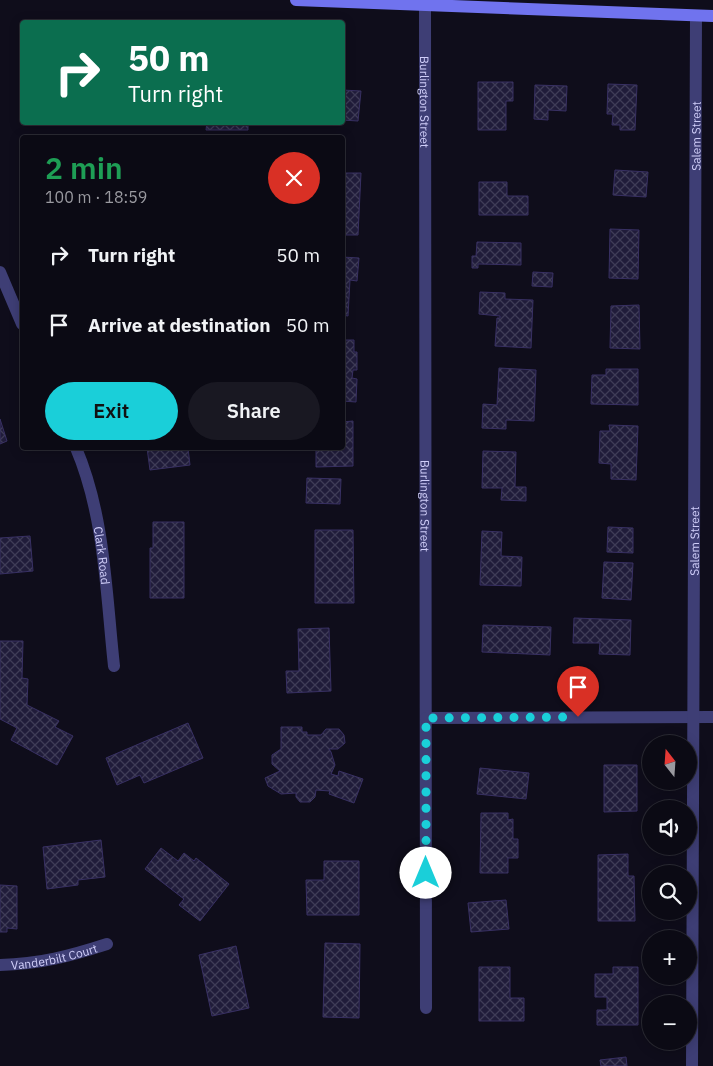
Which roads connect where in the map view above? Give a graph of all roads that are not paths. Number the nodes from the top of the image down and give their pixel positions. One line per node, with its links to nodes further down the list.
1 (296, 0): 2 (street)
2 (424, 4): 3 (street); 11 (street, Burlington Street)
3 (696, 16): 4 (street); 9 (street, Salem Street)
4 (713, 16)
5 (0, 272): 6 (street)
6 (20, 319)
7 (77, 450): 8 (street, Clark Road)
8 (114, 666)
9 (692, 717): 10 (street); 11 (street); 15 (street, Salem Street)
10 (713, 717)
11 (426, 718): 14 (street, Burlington Street)
12 (107, 944): 13 (street, Vanderbilt Court)
13 (0, 964)
14 (426, 1008)
15 (692, 1066)

